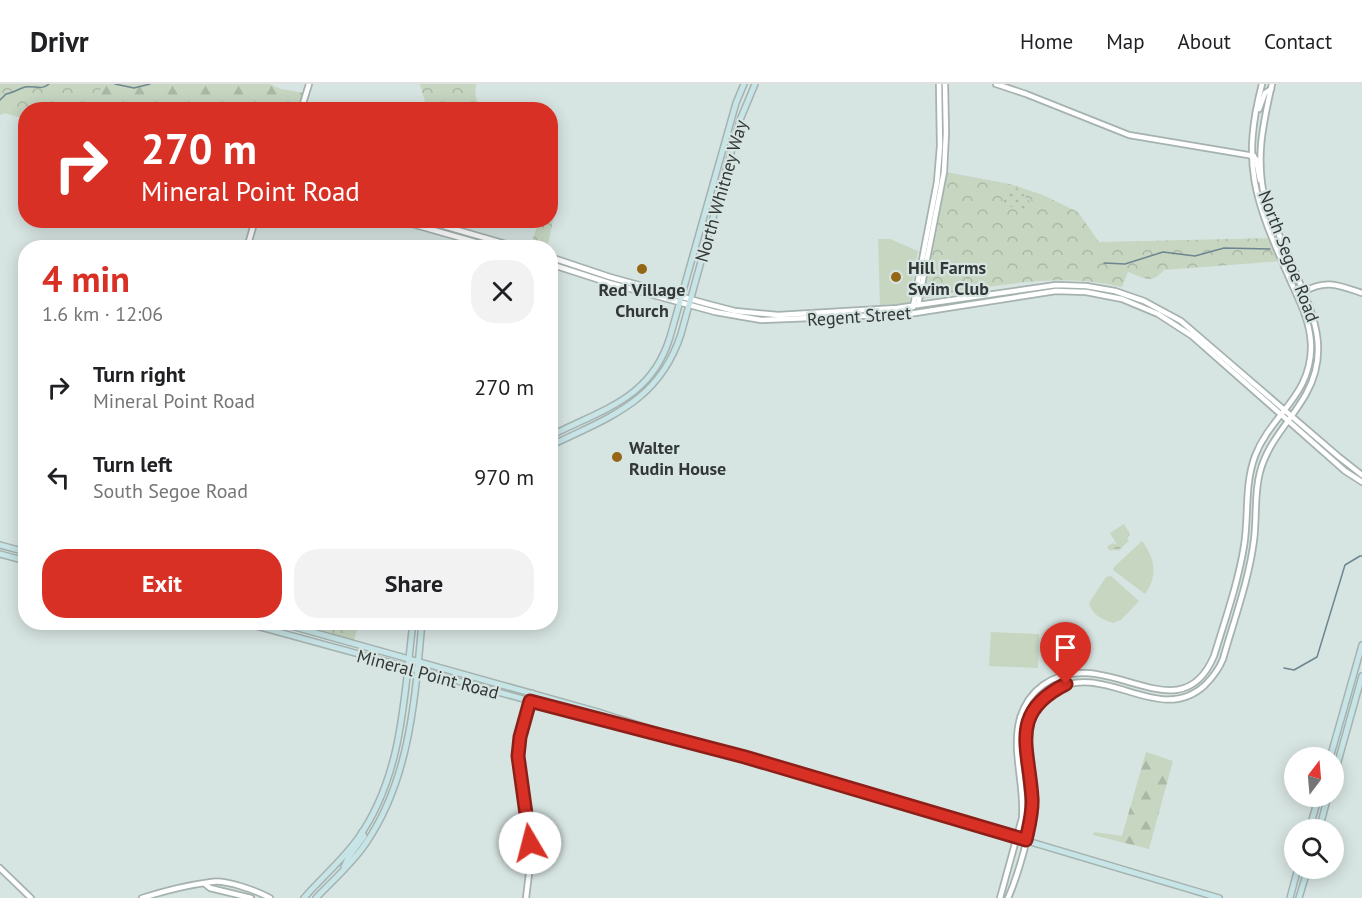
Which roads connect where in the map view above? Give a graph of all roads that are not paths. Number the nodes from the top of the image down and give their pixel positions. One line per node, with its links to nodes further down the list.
1 (309, 84): 9 (street)
2 (744, 84): 24 (main road, North Whitney Way)
3 (754, 84): 25 (main road, North Whitney Way)
4 (939, 84): 26 (street)
5 (945, 84): 26 (street)
6 (996, 84): 11 (street)
7 (1262, 84): 10 (street, North Segoe Road)
8 (1270, 86): 10 (street); 12 (street, North Segoe Road)
9 (304, 102)
10 (1255, 123): 11 (street, North Segoe Road)
11 (1251, 156): 12 (street); 13 (street); 22 (street, North Segoe Road)
12 (1259, 157): 13 (street, North Segoe Road)
13 (1262, 182): 20 (street, North Segoe Road)
14 (426, 228): 16 (street)
15 (451, 228): 17 (street)
16 (468, 240)
17 (492, 240)
18 (558, 260): 24 (street, Regent Street)
19 (558, 267): 24 (street, Regent Street)
20 (1303, 292): 21 (street); 22 (street); 29 (street, North Segoe Road)
21 (1362, 293)
22 (1298, 294): 28 (street, North Segoe Road)
23 (1009, 295): 26 (street, Regent Street); 27 (street, Regent Street); 28 (street, Regent Street)
24 (680, 299): 25 (street, Regent Street); 31 (main road, North Whitney Way)
25 (689, 302): 26 (street, Regent Street); 27 (street, Regent Street); 32 (main road, North Whitney Way)
26 (915, 306): 27 (street)
27 (914, 313)
28 (1283, 412): 29 (street, Regent Street); 30 (street, Regent Street); 55 (street, North Segoe Road)
29 (1291, 415): 30 (street, North Segoe Road); 33 (street, Regent Street)
30 (1287, 420): 34 (street, Regent Street); 56 (street, North Segoe Road)
31 (558, 432)
32 (558, 442)
33 (1362, 475)
34 (1362, 482)
35 (0, 545): 36 (main road)
36 (18, 550)
37 (0, 554): 38 (main road)
38 (18, 559)
39 (271, 630): 46 (main road, Mineral Point Road)
40 (306, 630): 44 (main road, Mineral Point Road)
41 (412, 630): 44 (main road)
42 (421, 630): 45 (main road)
43 (1362, 645): 52 (main road)
44 (409, 659): 45 (main road, Mineral Point Road); 46 (main road)
45 (418, 662): 47 (main road); 49 (main road, Mineral Point Road)
46 (408, 668): 47 (main road, Mineral Point Road); 54 (main road)
47 (416, 671): 50 (main road, Mineral Point Road); 58 (main road)
48 (1362, 676): 53 (main road)
49 (532, 693): 50 (street); 51 (main road, Mineral Point Road)
50 (530, 701): 51 (main road, Mineral Point Road); 68 (street)
51 (684, 741): 55 (main road, Mineral Point Road)
52 (1333, 747)
53 (1342, 747)
54 (362, 832): 58 (main road); 66 (main road)
55 (1017, 837): 56 (main road, Mineral Point Road); 69 (street, North Segoe Road)
56 (1026, 840): 70 (street, North Segoe Road); 71 (main road, Mineral Point Road)
57 (0, 868): 62 (street)
58 (343, 871): 67 (main road)
59 (1295, 879): 72 (main road)
60 (1305, 879): 73 (main road)
61 (205, 884): 63 (street); 64 (street); 65 (street)
62 (31, 898)
63 (142, 898)
64 (251, 898)
65 (270, 898)
66 (304, 898)
67 (316, 898)
68 (526, 898)
69 (1000, 898)
70 (1008, 898)
71 (1219, 898)
72 (1290, 898)
73 (1299, 898)

